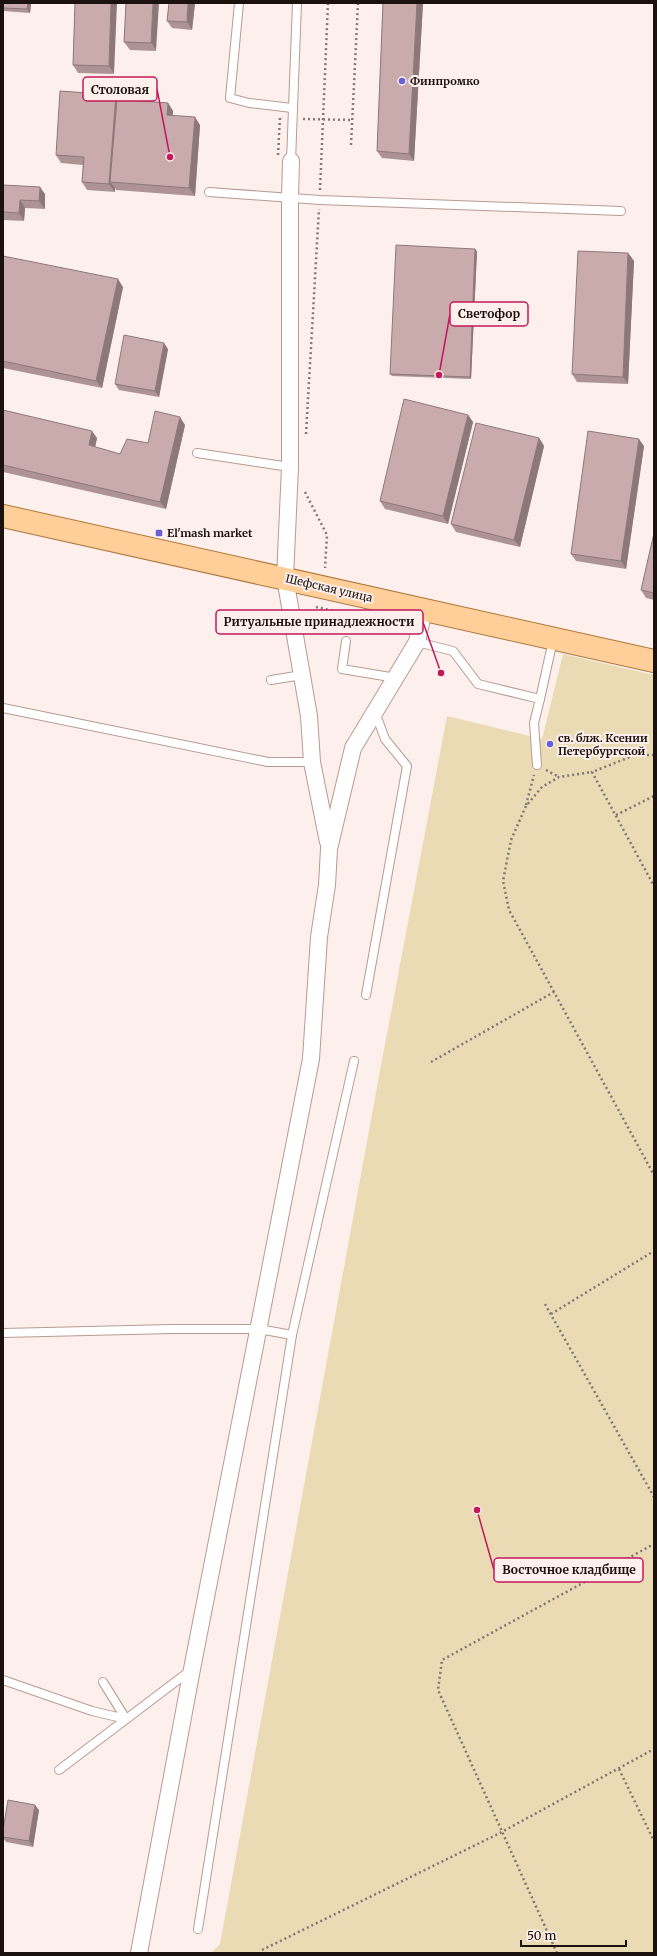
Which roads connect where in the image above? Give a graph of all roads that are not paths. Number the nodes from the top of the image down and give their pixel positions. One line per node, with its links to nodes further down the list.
1 (239, 3): 3 (lane)
2 (297, 3): 3 (lane)
3 (292, 108): 4 (lane)
4 (291, 161): 6 (street)
5 (209, 192): 6 (lane)
6 (290, 198): 7 (lane); 9 (street)
7 (621, 211)
8 (197, 453): 9 (lane)
9 (290, 467): 11 (street)
10 (3, 516): 11 (main road, Шефская улица)
11 (285, 578): 12 (main road, Шефская улица); 16 (street)
12 (420, 627): 13 (main road, Шефская улица); 17 (street); 19 (lane)
13 (553, 638): 15 (main road, Шефская улица); 19 (lane)
14 (346, 641): 17 (lane)
15 (654, 660)
16 (302, 674): 18 (lane); 22 (street)
17 (396, 678): 21 (street)
18 (271, 680)
19 (540, 699): 23 (lane)
20 (3, 708): 22 (lane)
21 (375, 712): 24 (street); 25 (lane)
22 (312, 762): 24 (street)
23 (537, 765)
24 (329, 849): 27 (street)
25 (366, 995)
26 (354, 1062): 29 (lane)
27 (260, 1329): 28 (lane); 29 (lane); 30 (street)
28 (3, 1333)
29 (292, 1335): 35 (lane)
30 (192, 1669): 33 (lane); 36 (street)
31 (3, 1680): 33 (lane)
32 (103, 1682): 33 (lane)
33 (126, 1719): 34 (lane)
34 (59, 1770)
35 (198, 1929)
36 (139, 1953)

